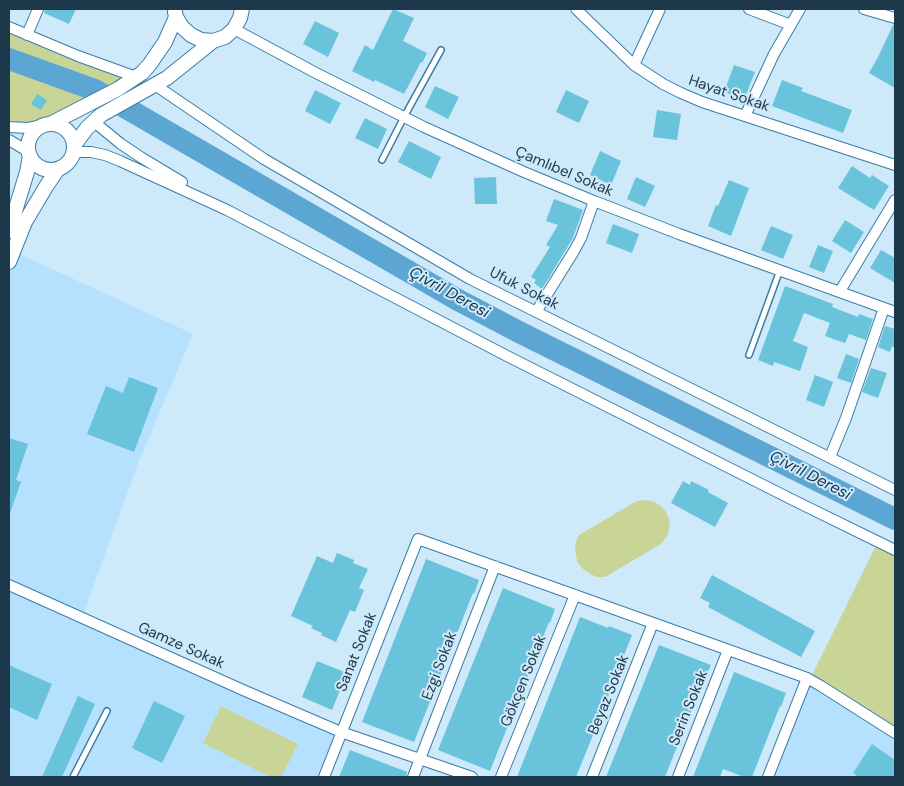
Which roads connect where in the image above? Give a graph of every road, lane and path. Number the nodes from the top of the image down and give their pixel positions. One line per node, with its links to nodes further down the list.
1 (38, 9): 12 (street)
2 (576, 9): 15 (street, Hayat Sokak)
3 (660, 9): 15 (street)
4 (749, 9): 10 (street)
5 (800, 9): 10 (street)
6 (864, 9): 9 (street)
7 (176, 13): 13 (street); 16 (street)
8 (242, 16): 13 (street); 19 (street, Çamlıbel Sokak)
9 (895, 18)
10 (791, 25): 18 (street)
11 (9, 27): 12 (street)
12 (27, 35): 16 (street)
13 (213, 40): 17 (street)
14 (441, 50): 19 (lane)
15 (634, 65): 18 (street, Hayat Sokak)
16 (136, 77): 21 (street)
17 (155, 85): 20 (street); 37 (street, Ufuk Sokak)
18 (745, 116): 27 (street, Hayat Sokak)
19 (404, 117): 26 (lane); 30 (street, Çamlıbel Sokak)
20 (97, 118): 24 (street); 31 (street)
21 (47, 124): 22 (street); 24 (street); 25 (street)
22 (9, 127)
23 (9, 140): 25 (street)
24 (74, 149): 28 (street); 31 (street)
25 (29, 154): 28 (street); 32 (street)
26 (382, 160)
27 (895, 165)
28 (58, 169): 33 (street)
29 (895, 200): 35 (street)
30 (594, 201): 34 (street, Çamlıbel Sokak); 37 (street)
31 (228, 210): 42 (street)
32 (9, 231)
33 (9, 262)
34 (780, 270): 35 (street, Çamlıbel Sokak); 39 (lane)
35 (840, 291): 36 (street, Çamlıbel Sokak)
36 (884, 308): 38 (street, Çamlıbel Sokak); 40 (street)
37 (536, 312): 40 (street, Ufuk Sokak)
38 (895, 312)
39 (749, 355)
40 (830, 457): 41 (street, Ufuk Sokak)
41 (895, 490)
42 (895, 550)
43 (495, 566): 45 (street); 50 (street, Sanat Sokak); 52 (street, Ezgi Sokak)
44 (9, 585): 50 (street, Gamze Sokak)
45 (574, 595): 46 (street); 57 (street, Gökçen Sokak)
46 (653, 623): 47 (street); 58 (street, Beyaz Sokak)
47 (728, 650): 48 (street); 59 (street, Serin Sokak)
48 (807, 678): 51 (street); 60 (street)
49 (107, 711): 53 (lane)
50 (341, 732): 52 (street, Gamze Sokak); 54 (street, Sanat Sokak)
51 (895, 733)
52 (420, 760): 55 (street, Ezgi Sokak); 56 (street, Gamze Sokak)
53 (73, 777)
54 (324, 777)
55 (413, 777)
56 (472, 777)
57 (501, 777)
58 (592, 777)
59 (678, 777)
60 (768, 777)

